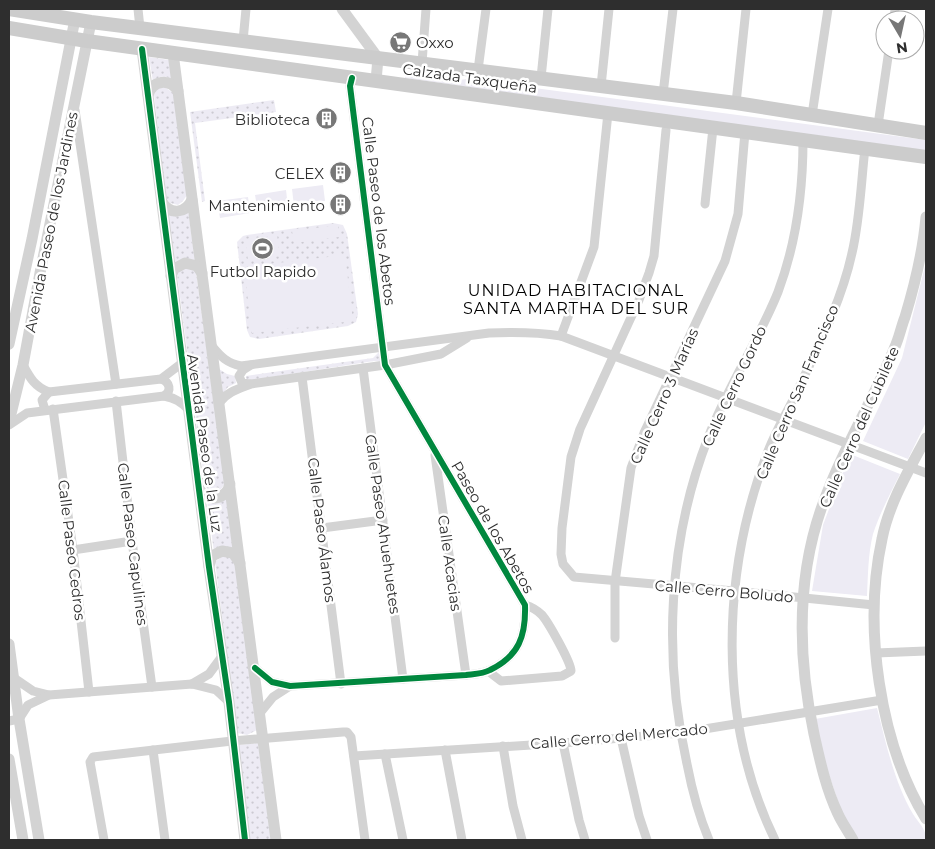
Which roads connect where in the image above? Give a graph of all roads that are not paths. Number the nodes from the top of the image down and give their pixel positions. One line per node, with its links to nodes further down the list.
1 (14, 9): 12 (main road, Calzada Taxqueña)
2 (138, 9): 15 (street)
3 (246, 9): 17 (street)
4 (342, 9): 21 (street)
5 (426, 9): 23 (street)
6 (486, 9): 24 (street)
7 (548, 9): 26 (street)
8 (610, 9): 28 (street)
9 (673, 9): 32 (street)
10 (746, 9): 34 (street)
11 (828, 9): 37 (street)
12 (75, 19): 13 (main road, Calzada Taxqueña); 16 (street, Avenida Paseo de los Jardines)
13 (91, 22): 15 (main road, Calzada Taxqueña); 18 (street, Avenida Paseo de los Jardines)
14 (9, 28): 16 (main road, Calzada Taxqueña)
15 (140, 28): 17 (main road, Calzada Taxqueña)
16 (71, 39): 18 (main road, Calzada Taxqueña); 29 (street, Avenida Paseo de los Jardines)
17 (243, 41): 21 (main road, Calzada Taxqueña)
18 (87, 42): 19 (main road, Calzada Taxqueña); 31 (street, Avenida Paseo de los Jardines)
19 (142, 49): 20 (main road, Calzada Taxqueña); 33 (street, Avenida Paseo de la Luz)
20 (173, 53): 25 (main road, Calzada Taxqueña); 30 (street, Avenida Paseo de la Luz)
21 (378, 58): 23 (main road, Calzada Taxqueña); 27 (street)
22 (888, 60): 38 (street)
23 (422, 63): 24 (main road, Calzada Taxqueña)
24 (478, 70): 26 (main road, Calzada Taxqueña)
25 (352, 78): 27 (main road, Calzada Taxqueña); 60 (street, Calle Paseo de los Abetos)
26 (541, 78): 28 (main road, Calzada Taxqueña)
27 (376, 81): 36 (main road, Calzada Taxqueña)
28 (601, 86): 32 (main road, Calzada Taxqueña)
29 (62, 88): 31 (street); 50 (street, Avenida Paseo de los Jardines)
30 (178, 90): 33 (street); 46 (street, Avenida Paseo de la Luz)
31 (78, 91): 35 (street, Avenida Paseo de los Jardines)
32 (663, 94): 34 (main road, Calzada Taxqueña)
33 (148, 95): 47 (street, Avenida Paseo de la Luz)
34 (736, 103): 37 (main road, Calzada Taxqueña)
35 (75, 105): 51 (street, Avenida Paseo de los Jardines); 70 (street)
36 (608, 113): 39 (main road, Calzada Taxqueña); 57 (street)
37 (812, 115): 38 (main road, Calzada Taxqueña)
38 (878, 125): 42 (main road, Calzada Taxqueña)
39 (714, 128): 41 (main road, Calzada Taxqueña); 48 (street)
40 (666, 130): 61 (street)
41 (745, 132): 43 (main road, Calzada Taxqueña); 68 (street, Calle Cerro 3 Marías)
42 (926, 133)
43 (803, 140): 44 (main road, Calzada Taxqueña); 74 (street, Calle Cerro Gordo)
44 (865, 148): 45 (main road, Calzada Taxqueña); 79 (street, Calle Cerro San Francisco)
45 (926, 157)
46 (192, 200): 47 (street); 54 (street, Avenida Paseo de la Luz)
47 (162, 202): 55 (street, Avenida Paseo de la Luz)
48 (705, 204)
49 (926, 217): 82 (street, Calle Cerro del Cubilete)
50 (32, 239): 51 (street); 52 (street, Avenida Paseo de los Jardines)
51 (47, 242): 53 (street, Avenida Paseo de los Jardines)
52 (24, 270): 53 (street); 58 (street, Avenida Paseo de los Jardines)
53 (40, 273): 63 (street, Avenida Paseo de los Jardines)
54 (202, 273): 55 (street); 59 (street, Avenida Paseo de la Luz)
55 (171, 276): 62 (street, Avenida Paseo de la Luz)
56 (469, 336): 57 (street); 60 (street); 65 (street)
57 (561, 336): 61 (street)
58 (9, 344)
59 (212, 346): 64 (street); 76 (street, Avenida Paseo de la Luz)
60 (384, 347): 64 (street); 65 (street, Calle Paseo de los Abetos)
61 (613, 356): 68 (street); 94 (street, Calle Cerro Boludo)
62 (182, 363): 69 (street); 78 (street, Avenida Paseo de la Luz)
63 (23, 365): 72 (street); 80 (street, Avenida Paseo de los Jardines)
64 (251, 365): 71 (street)
65 (385, 365): 66 (street); 83 (street, Paseo de los Abetos)
66 (362, 368): 67 (street); 88 (street, Calle Paseo Ahuehuetes)
67 (302, 377): 71 (street); 89 (street, Calle Paseo Álamos)
68 (670, 377): 74 (street); 94 (street, Calle Cerro 3 Marías)
69 (161, 379): 70 (street); 73 (street)
70 (116, 384): 72 (street)
71 (251, 384): 76 (street)
72 (49, 392): 77 (street)
73 (164, 396): 75 (street); 78 (street)
74 (725, 398): 79 (street); 95 (street, Calle Cerro Gordo)
75 (116, 401): 77 (street); 90 (street, Calle Paseo Capulines)
76 (219, 403): 86 (street, Avenida Paseo de la Luz)
77 (49, 409): 80 (street); 91 (street, Calle Paseo Cedros)
78 (188, 409): 87 (street, Avenida Paseo de la Luz)
79 (782, 419): 82 (street); 96 (street, Calle Cerro San Francisco)
80 (9, 424)
81 (926, 438): 84 (street)
82 (848, 444): 84 (street); 97 (street, Calle Cerro del Cubilete)
83 (434, 450): 98 (street, Paseo de los Abetos); 107 (street, Calle Acacias)
84 (910, 467): 85 (street); 99 (street)
85 (926, 473)
86 (230, 484): 87 (street); 92 (street, Avenida Paseo de la Luz)
87 (199, 489): 93 (street, Avenida Paseo de la Luz)
88 (383, 520): 89 (street); 109 (street, Calle Paseo Ahuehuetes)
89 (322, 528): 111 (street, Calle Paseo Álamos)
90 (132, 541): 91 (street); 113 (street, Calle Paseo Capulines)
91 (73, 550): 114 (street, Calle Paseo Cedros)
92 (240, 562): 93 (street); 105 (street, Avenida Paseo de la Luz)
93 (209, 567): 104 (street, Avenida Paseo de la Luz)
94 (615, 582): 95 (street, Calle Cerro Boludo); 100 (street, Calle Cerro 3 Marías)
95 (674, 586): 96 (street, Calle Cerro Boludo); 122 (street, Calle Cerro Gordo)
96 (734, 591): 97 (street, Calle Cerro Boludo); 121 (street, Calle Cerro San Francisco)
97 (803, 597): 99 (street, Calle Cerro Boludo); 118 (street, Calle Cerro del Cubilete)
98 (525, 605): 106 (street, Paseo de los Abetos); 106 (street)
99 (874, 605): 103 (street)
100 (615, 638)
101 (9, 644): 108 (street)
102 (926, 651): 103 (street)
103 (876, 653): 116 (street)
104 (223, 655): 110 (street); 117 (street, Avenida Paseo de la Luz)
105 (255, 668): 112 (street, Paseo de los Abetos); 119 (street, Avenida Paseo de la Luz)
106 (488, 671): 107 (street, Paseo de los Abetos)
107 (466, 675): 109 (street, Paseo de los Abetos)
108 (11, 678): 115 (street); 120 (street)
109 (404, 679): 111 (street, Paseo de los Abetos)
110 (192, 684): 113 (street); 117 (street)
111 (341, 684): 112 (street, Paseo de los Abetos)
112 (290, 686): 119 (street)
113 (152, 687): 114 (street)
114 (90, 692): 115 (street)
115 (49, 695): 120 (street)
116 (882, 700): 118 (street, Calle Cerro del Mercado); 134 (street)
117 (229, 702): 125 (street, Avenida Paseo de la Luz)
118 (809, 711): 121 (street, Calle Cerro del Mercado); 149 (street, Calle Cerro del Cubilete)
119 (260, 713): 123 (street, Avenida Paseo de la Luz)
120 (14, 720): 136 (street)
121 (739, 724): 122 (street, Calle Cerro del Mercado); 148 (street, Calle Cerro San Francisco)
122 (680, 733): 124 (street, Calle Cerro del Mercado); 147 (street, Calle Cerro Gordo)
123 (264, 738): 125 (street); 131 (street); 140 (street, Avenida Paseo de la Luz)
124 (621, 738): 126 (street, Calle Cerro del Mercado); 146 (street)
125 (232, 741): 128 (street); 139 (street, Avenida Paseo de la Luz)
126 (563, 743): 127 (street, Calle Cerro del Mercado); 145 (street)
127 (503, 746): 129 (street, Calle Cerro del Mercado); 144 (street)
128 (153, 750): 137 (street); 138 (street)
129 (446, 750): 130 (street, Calle Cerro del Mercado); 143 (street)
130 (385, 754): 131 (street, Calle Cerro del Mercado); 142 (street)
131 (354, 756): 141 (street)
132 (9, 759): 133 (street)
133 (10, 775): 135 (street)
134 (926, 819)
135 (23, 840)
136 (39, 840)
137 (104, 840)
138 (165, 840)
139 (245, 840)
140 (276, 840)
141 (365, 840)
142 (403, 840)
143 (462, 840)
144 (522, 840)
145 (585, 840)
146 (647, 840)
147 (709, 840)
148 (775, 840)
149 (853, 840)

